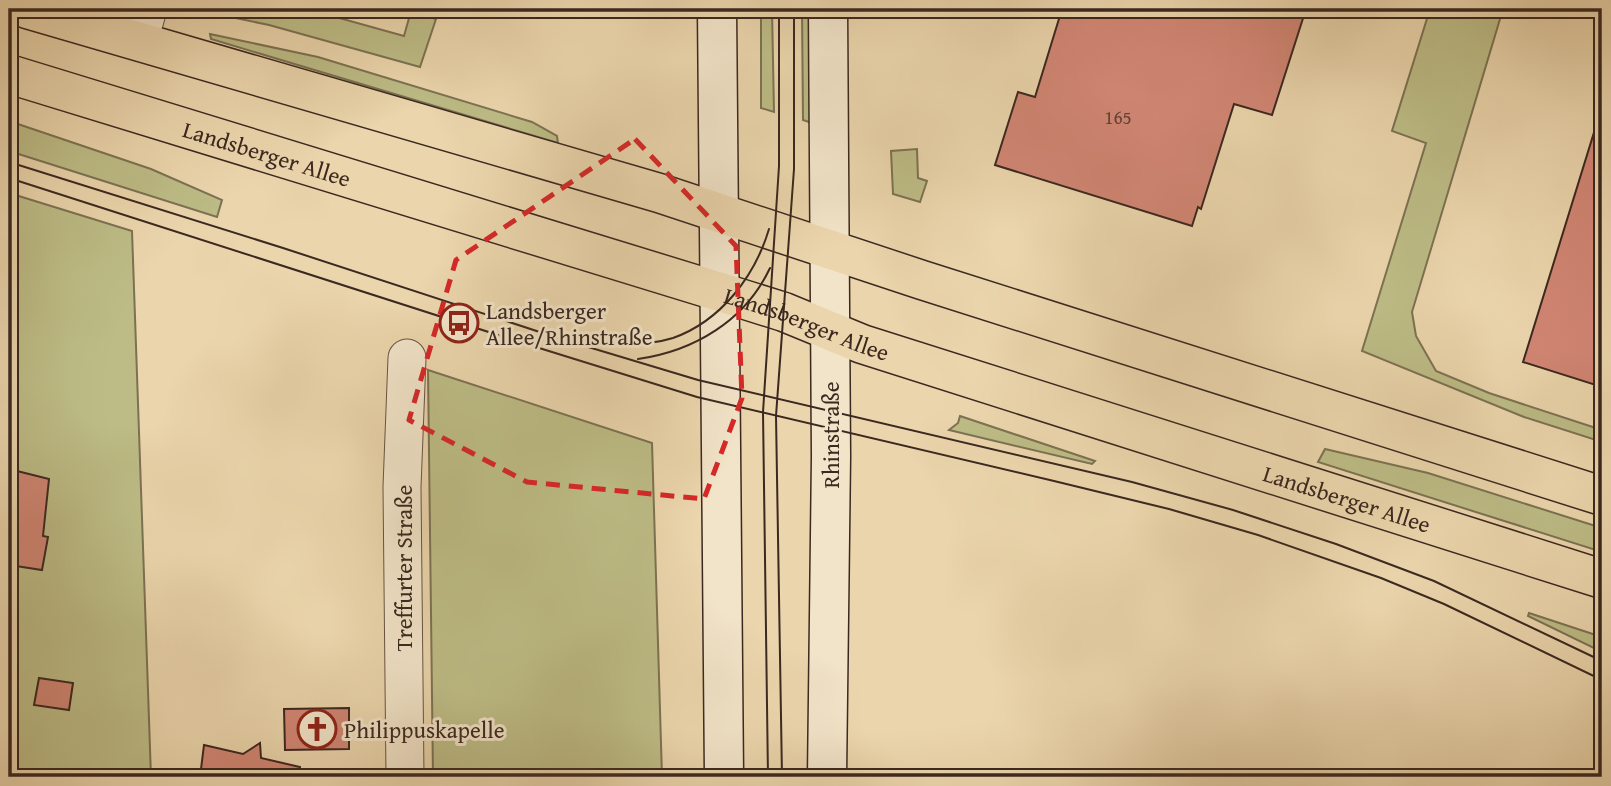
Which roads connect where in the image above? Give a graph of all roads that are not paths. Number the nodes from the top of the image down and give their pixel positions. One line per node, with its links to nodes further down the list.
1 (27, 9): 4 (main road)
2 (717, 9): 6 (main road)
3 (828, 9): 7 (main road, Rhinstraße)
4 (143, 25): 6 (main road)
5 (9, 74): 8 (main road, Landsberger Allee)
6 (717, 212): 7 (main road); 8 (main road)
7 (830, 250): 9 (main road, Rhinstraße); 11 (main road)
8 (720, 292): 9 (main road, Landsberger Allee); 14 (main road)
9 (829, 331): 12 (main road, Landsberger Allee); 15 (main road, Rhinstraße)
10 (407, 358): 13 (street, Treffurter Straße)
11 (1602, 496)
12 (1602, 579)
13 (405, 777)
14 (724, 777)
15 (827, 777)

